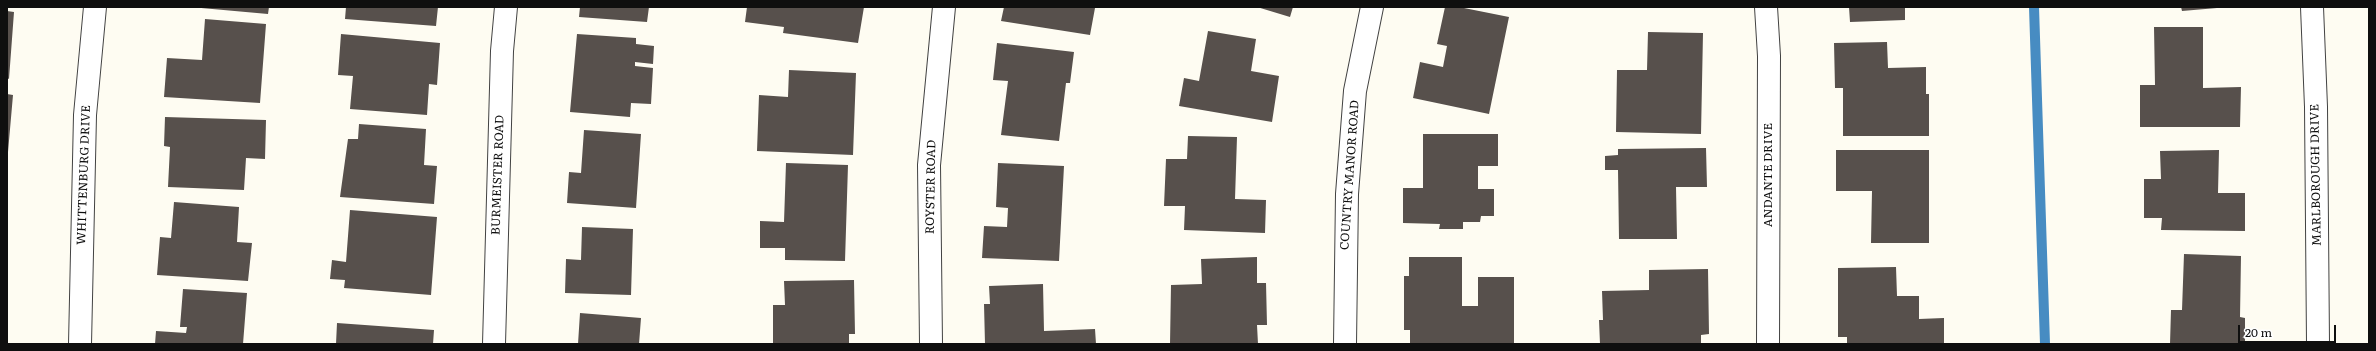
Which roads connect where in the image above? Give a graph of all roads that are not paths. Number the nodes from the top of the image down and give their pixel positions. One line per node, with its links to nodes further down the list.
1 (95, 7): 7 (street, WHITTENBURG DRIVE)
2 (506, 7): 8 (street, BURMEISTER ROAD)
3 (944, 7): 9 (street, ROYSTER ROAD)
4 (1372, 7): 10 (street, COUNTRY MANOR ROAD)
5 (1766, 7): 11 (street, ANDANTE DRIVE)
6 (2312, 7): 12 (street, MARLBOROUGH DRIVE)
7 (80, 344)
8 (494, 344)
9 (930, 344)
10 (1345, 344)
11 (1768, 344)
12 (2318, 344)

